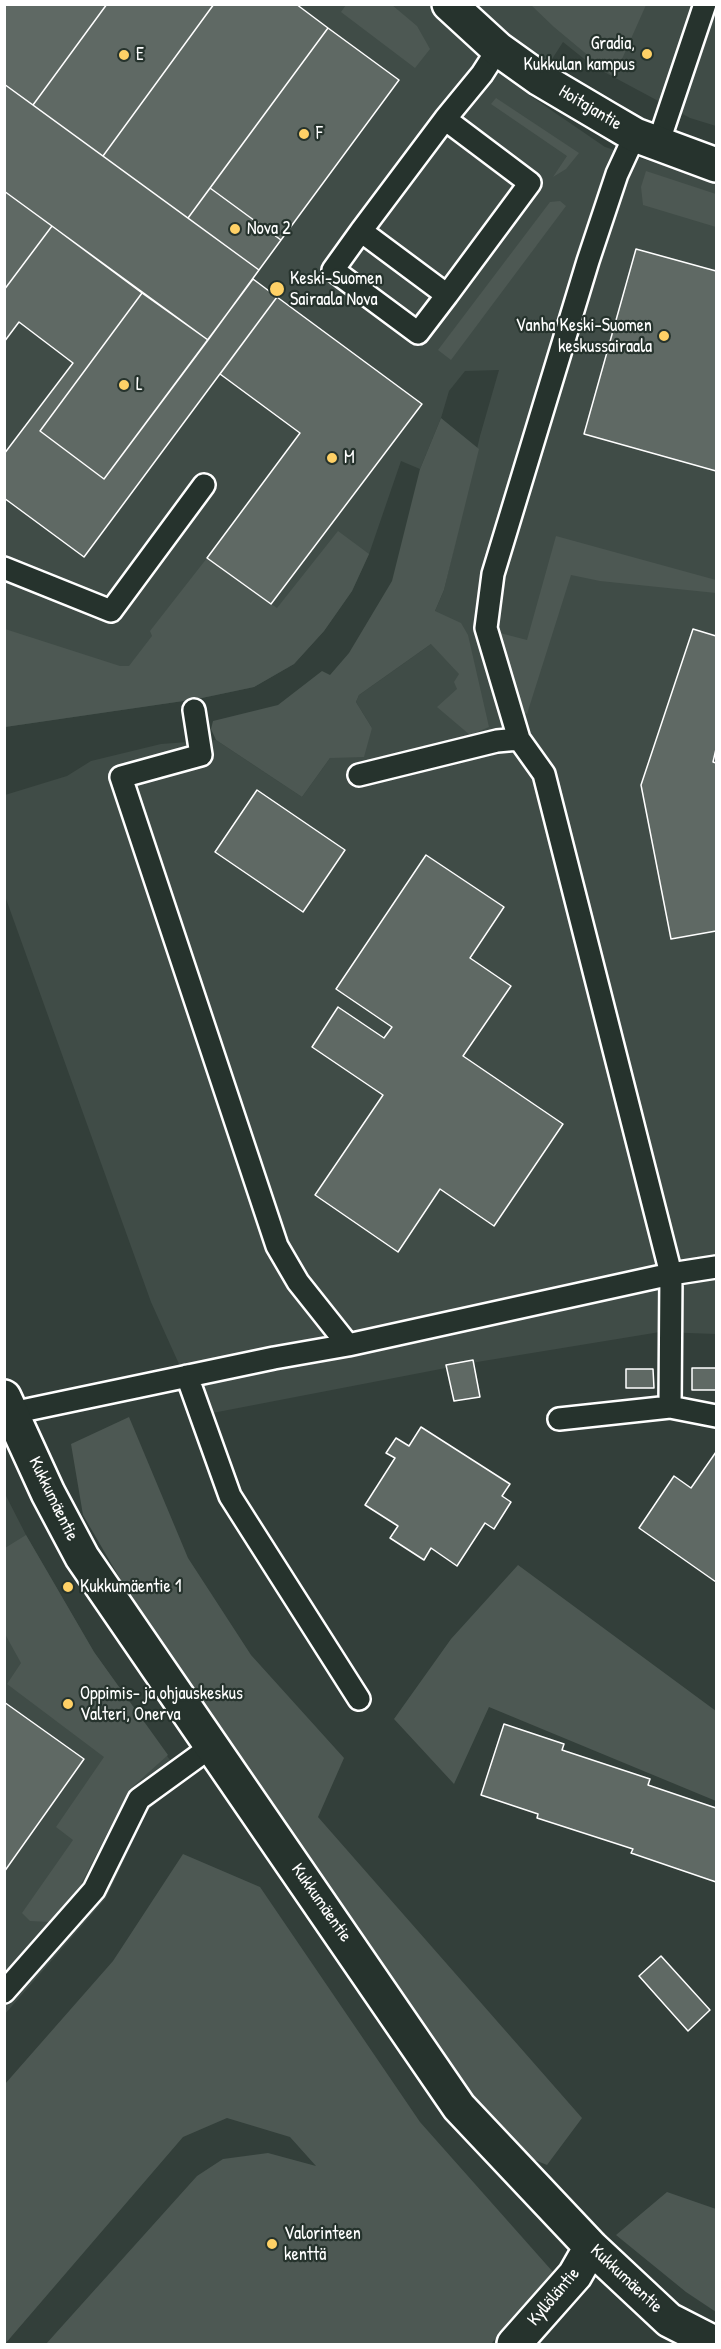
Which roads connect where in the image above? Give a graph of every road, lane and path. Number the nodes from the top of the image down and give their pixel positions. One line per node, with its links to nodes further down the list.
1 (449, 4): 3 (street, Hoitajantie)
2 (705, 4): 5 (lane)
3 (498, 49): 4 (lane); 5 (street, Hoitajantie)
4 (445, 119): 7 (lane); 8 (lane)
5 (646, 140): 6 (street, Hoitajantie); 12 (lane)
6 (717, 165)
7 (362, 231): 8 (lane); 8 (lane)
8 (447, 295)
9 (204, 485): 10 (lane)
10 (4, 568)
11 (194, 710): 16 (lane)
12 (519, 739): 13 (lane); 15 (lane)
13 (359, 775)
14 (717, 1268): 15 (lane)
15 (671, 1274): 16 (lane); 19 (lane)
16 (348, 1345): 17 (lane)
17 (188, 1376): 18 (lane); 22 (lane)
18 (8, 1405): 23 (street, Kukkumäentie)
19 (670, 1407): 20 (lane); 21 (lane)
20 (717, 1416)
21 (559, 1419)
22 (359, 1699)
23 (212, 1746): 24 (lane); 25 (street, Kukkumäentie)
24 (4, 1992)
25 (591, 2247): 26 (street, Kyllöläntie); 27 (street, Kukkumäentie)
26 (514, 2344)
27 (717, 2344)

